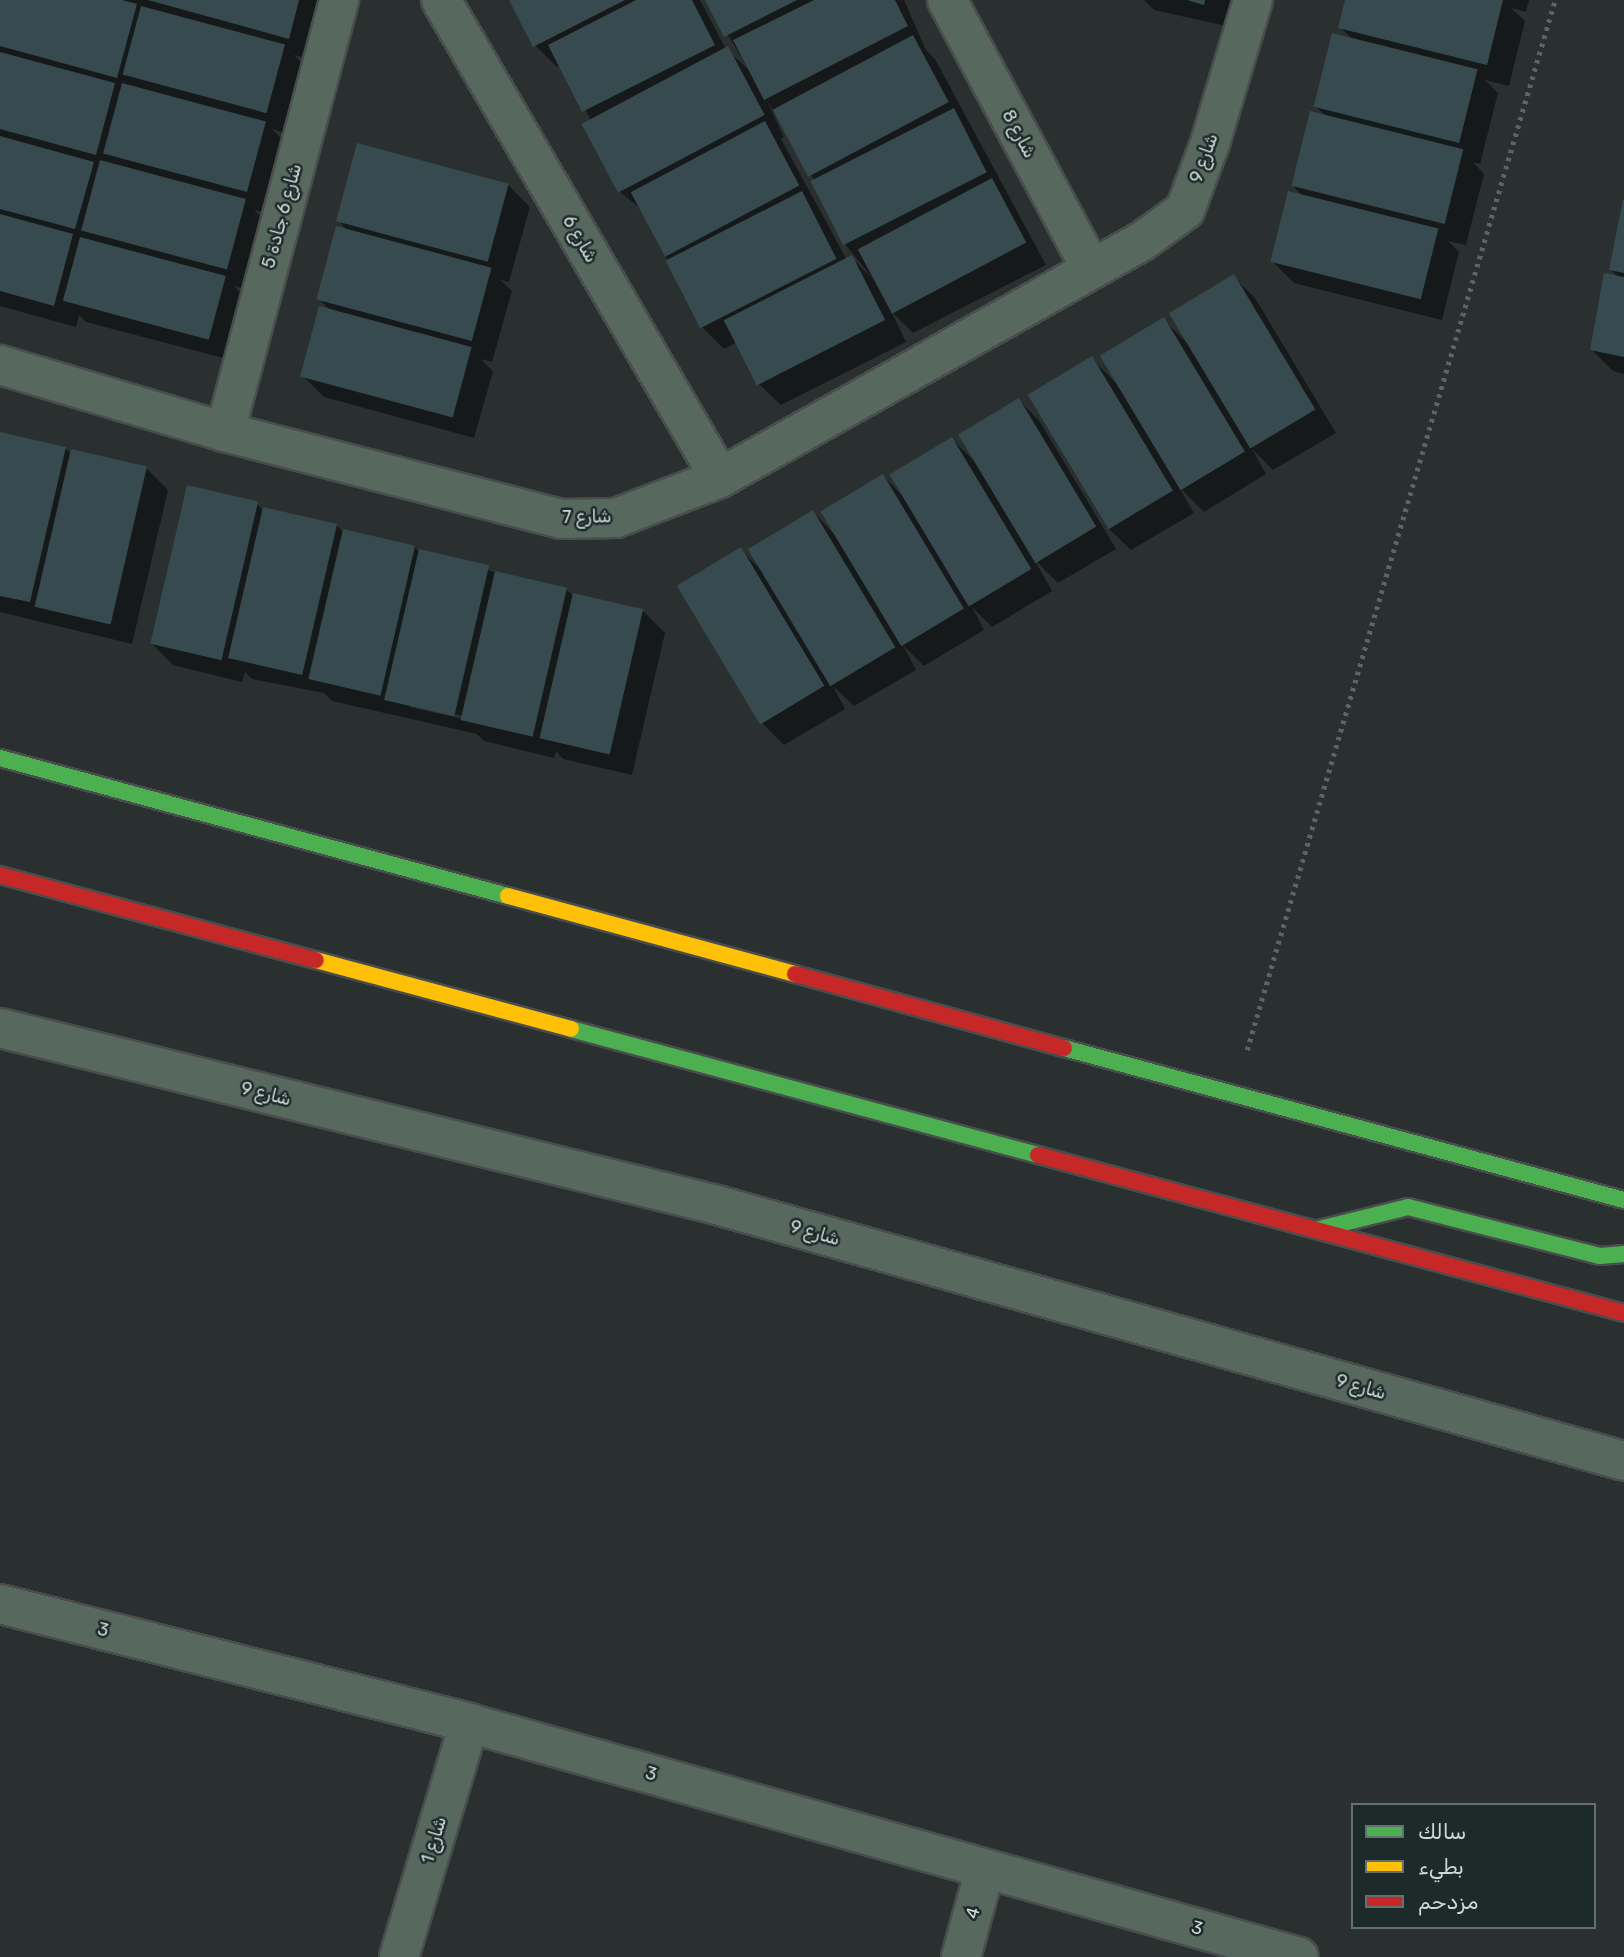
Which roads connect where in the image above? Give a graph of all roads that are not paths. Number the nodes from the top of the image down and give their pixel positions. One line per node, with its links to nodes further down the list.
1 (339, 0): 7 (street, شارع 6 جادة 5)
2 (441, 0): 8 (street, شارع 6)
3 (947, 0): 5 (street, شارع 8)
4 (1253, 0): 5 (street, شارع 9)
5 (1091, 269): 8 (street, شارع 7)
6 (0, 365): 7 (street, شارع 7)
7 (225, 432): 8 (street, شارع 7)
8 (720, 478)
9 (0, 758): 12 (street)
10 (0, 875): 13 (street)
11 (0, 1028): 16 (street, شارع 9)
12 (1624, 1199)
13 (1317, 1230): 14 (street); 15 (street)
14 (1624, 1254)
15 (1624, 1313)
16 (1624, 1461)
17 (0, 1604): 18 (street, 3)
18 (469, 1723): 19 (street, 3); 20 (street, شارع 1)
19 (985, 1869): 21 (street, 4); 22 (street, 3)
20 (399, 1957)
21 (961, 1957)
22 (1299, 1957)

